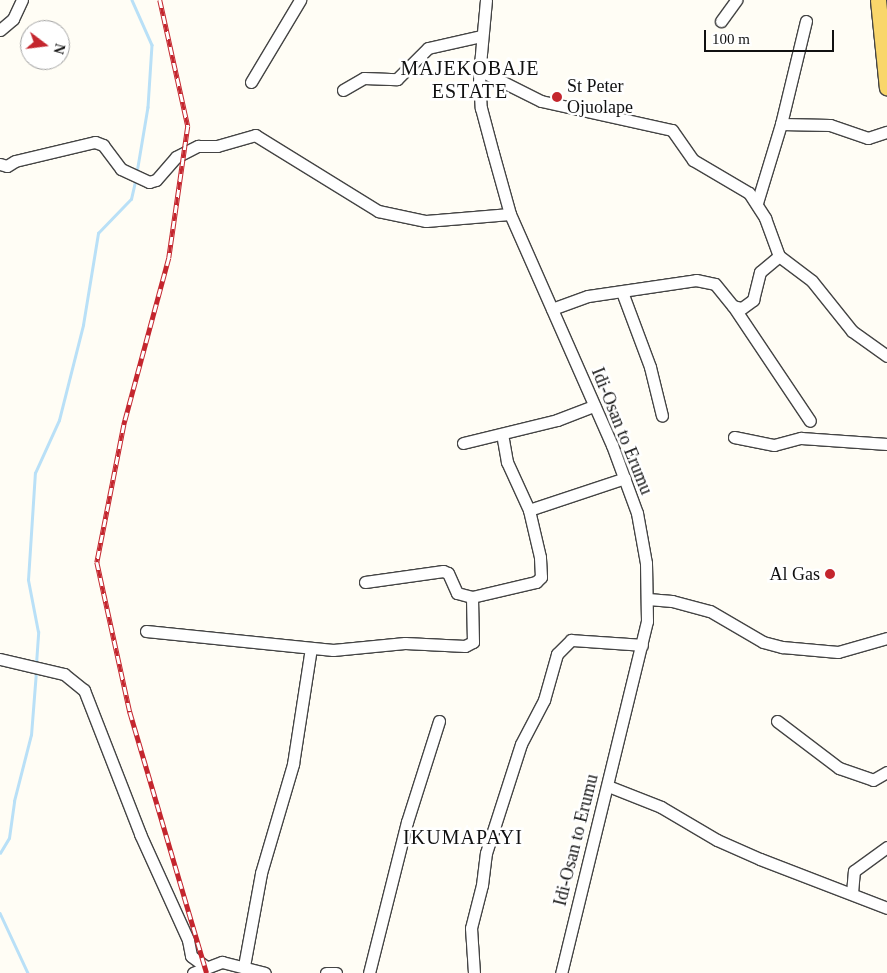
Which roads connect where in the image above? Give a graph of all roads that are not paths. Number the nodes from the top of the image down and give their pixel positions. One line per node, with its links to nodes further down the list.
1 (22, 0): 8 (street)
2 (300, 0): 11 (street)
3 (736, 0): 6 (street)
4 (878, 0): 12 (main road)
5 (484, 1): 9 (street, Idi-Osan to Erumu)
6 (721, 21)
7 (806, 21): 14 (street)
8 (0, 30)
9 (481, 36): 10 (street, Idi-Osan to Erumu); 13 (street)
10 (479, 70): 17 (street); 18 (street, Idi-Osan to Erumu)
11 (252, 82)
12 (887, 88)
13 (343, 90)
14 (781, 124): 15 (street); 17 (street)
15 (887, 132)
16 (0, 164): 18 (street)
17 (757, 203): 19 (street)
18 (510, 214): 22 (street, Idi-Osan to Erumu)
19 (779, 256): 21 (street); 23 (street)
20 (622, 292): 21 (street); 22 (street); 25 (street)
21 (733, 306): 26 (street)
22 (552, 309): 24 (street, Idi-Osan to Erumu)
23 (887, 356)
24 (594, 406): 27 (street); 31 (street, Idi-Osan to Erumu)
25 (662, 416)
26 (810, 421)
27 (502, 434): 29 (street); 32 (street)
28 (734, 436): 30 (street)
29 (463, 443)
30 (887, 444)
31 (624, 478): 32 (street); 35 (street, Idi-Osan to Erumu)
32 (529, 510): 34 (street)
33 (365, 582): 34 (street)
34 (472, 597): 39 (street)
35 (648, 599): 37 (street); 38 (street, Idi-Osan to Erumu)
36 (146, 631): 39 (street)
37 (887, 638)
38 (642, 645): 44 (street, Idi-Osan to Erumu); 55 (street)
39 (311, 648): 49 (street)
40 (0, 660): 48 (street)
41 (439, 721): 54 (street)
42 (777, 721): 43 (street)
43 (887, 772)
44 (608, 786): 46 (street); 56 (street, Idi-Osan to Erumu)
45 (887, 847): 46 (street)
46 (852, 892): 47 (street)
47 (887, 908)
48 (205, 966): 49 (street); 50 (street)
49 (244, 966): 51 (street)
50 (193, 973)
51 (265, 973)
52 (326, 973): 53 (street)
53 (336, 973)
54 (369, 973)
55 (474, 973)
56 (561, 973)

